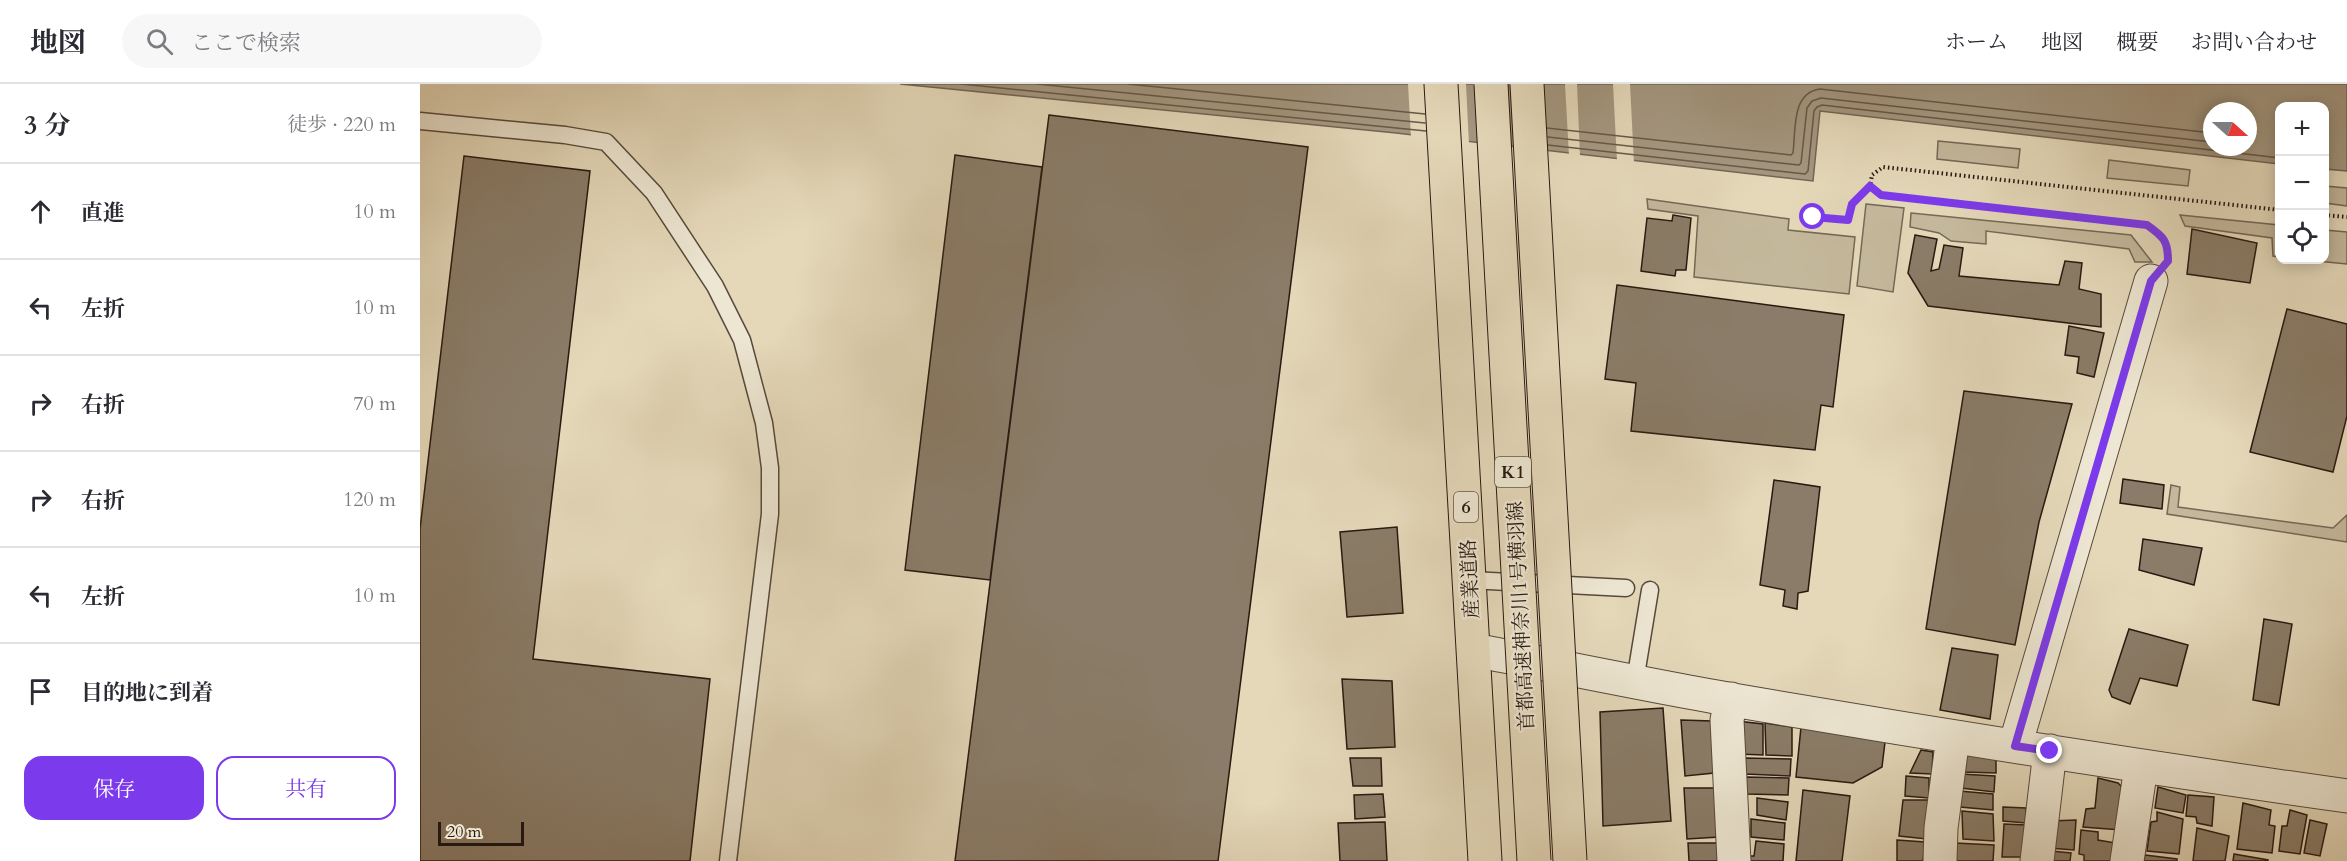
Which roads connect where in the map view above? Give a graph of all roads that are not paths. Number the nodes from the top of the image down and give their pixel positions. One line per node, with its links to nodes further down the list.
1 (1441, 84): 6 (main road, 産業道路 / 6)
2 (1491, 84): 19 (main road, 首都高速神奈川1号横羽線 / K1, bridge)
3 (1527, 84): 20 (main road, 首都高速神奈川1号横羽線 / K1, bridge)
4 (420, 121): 17 (lane)
5 (2151, 281): 13 (street)
6 (1470, 580): 7 (lane); 9 (main road, 産業道路 / 6)
7 (1626, 588)
8 (1650, 590): 10 (lane)
9 (1474, 650): 10 (street); 18 (main road, 産業道路 / 6)
10 (1635, 681): 11 (street)
11 (1731, 699): 12 (street); 21 (street)
12 (1953, 737): 13 (street); 22 (street)
13 (2015, 746): 14 (street)
14 (2050, 751): 15 (street); 23 (street)
15 (2141, 767): 16 (street); 24 (street)
16 (2347, 796)
17 (728, 861)
18 (1485, 861)
19 (1534, 861)
20 (1570, 861)
21 (1734, 861)
22 (1940, 861)
23 (2037, 861)
24 (2127, 861)

